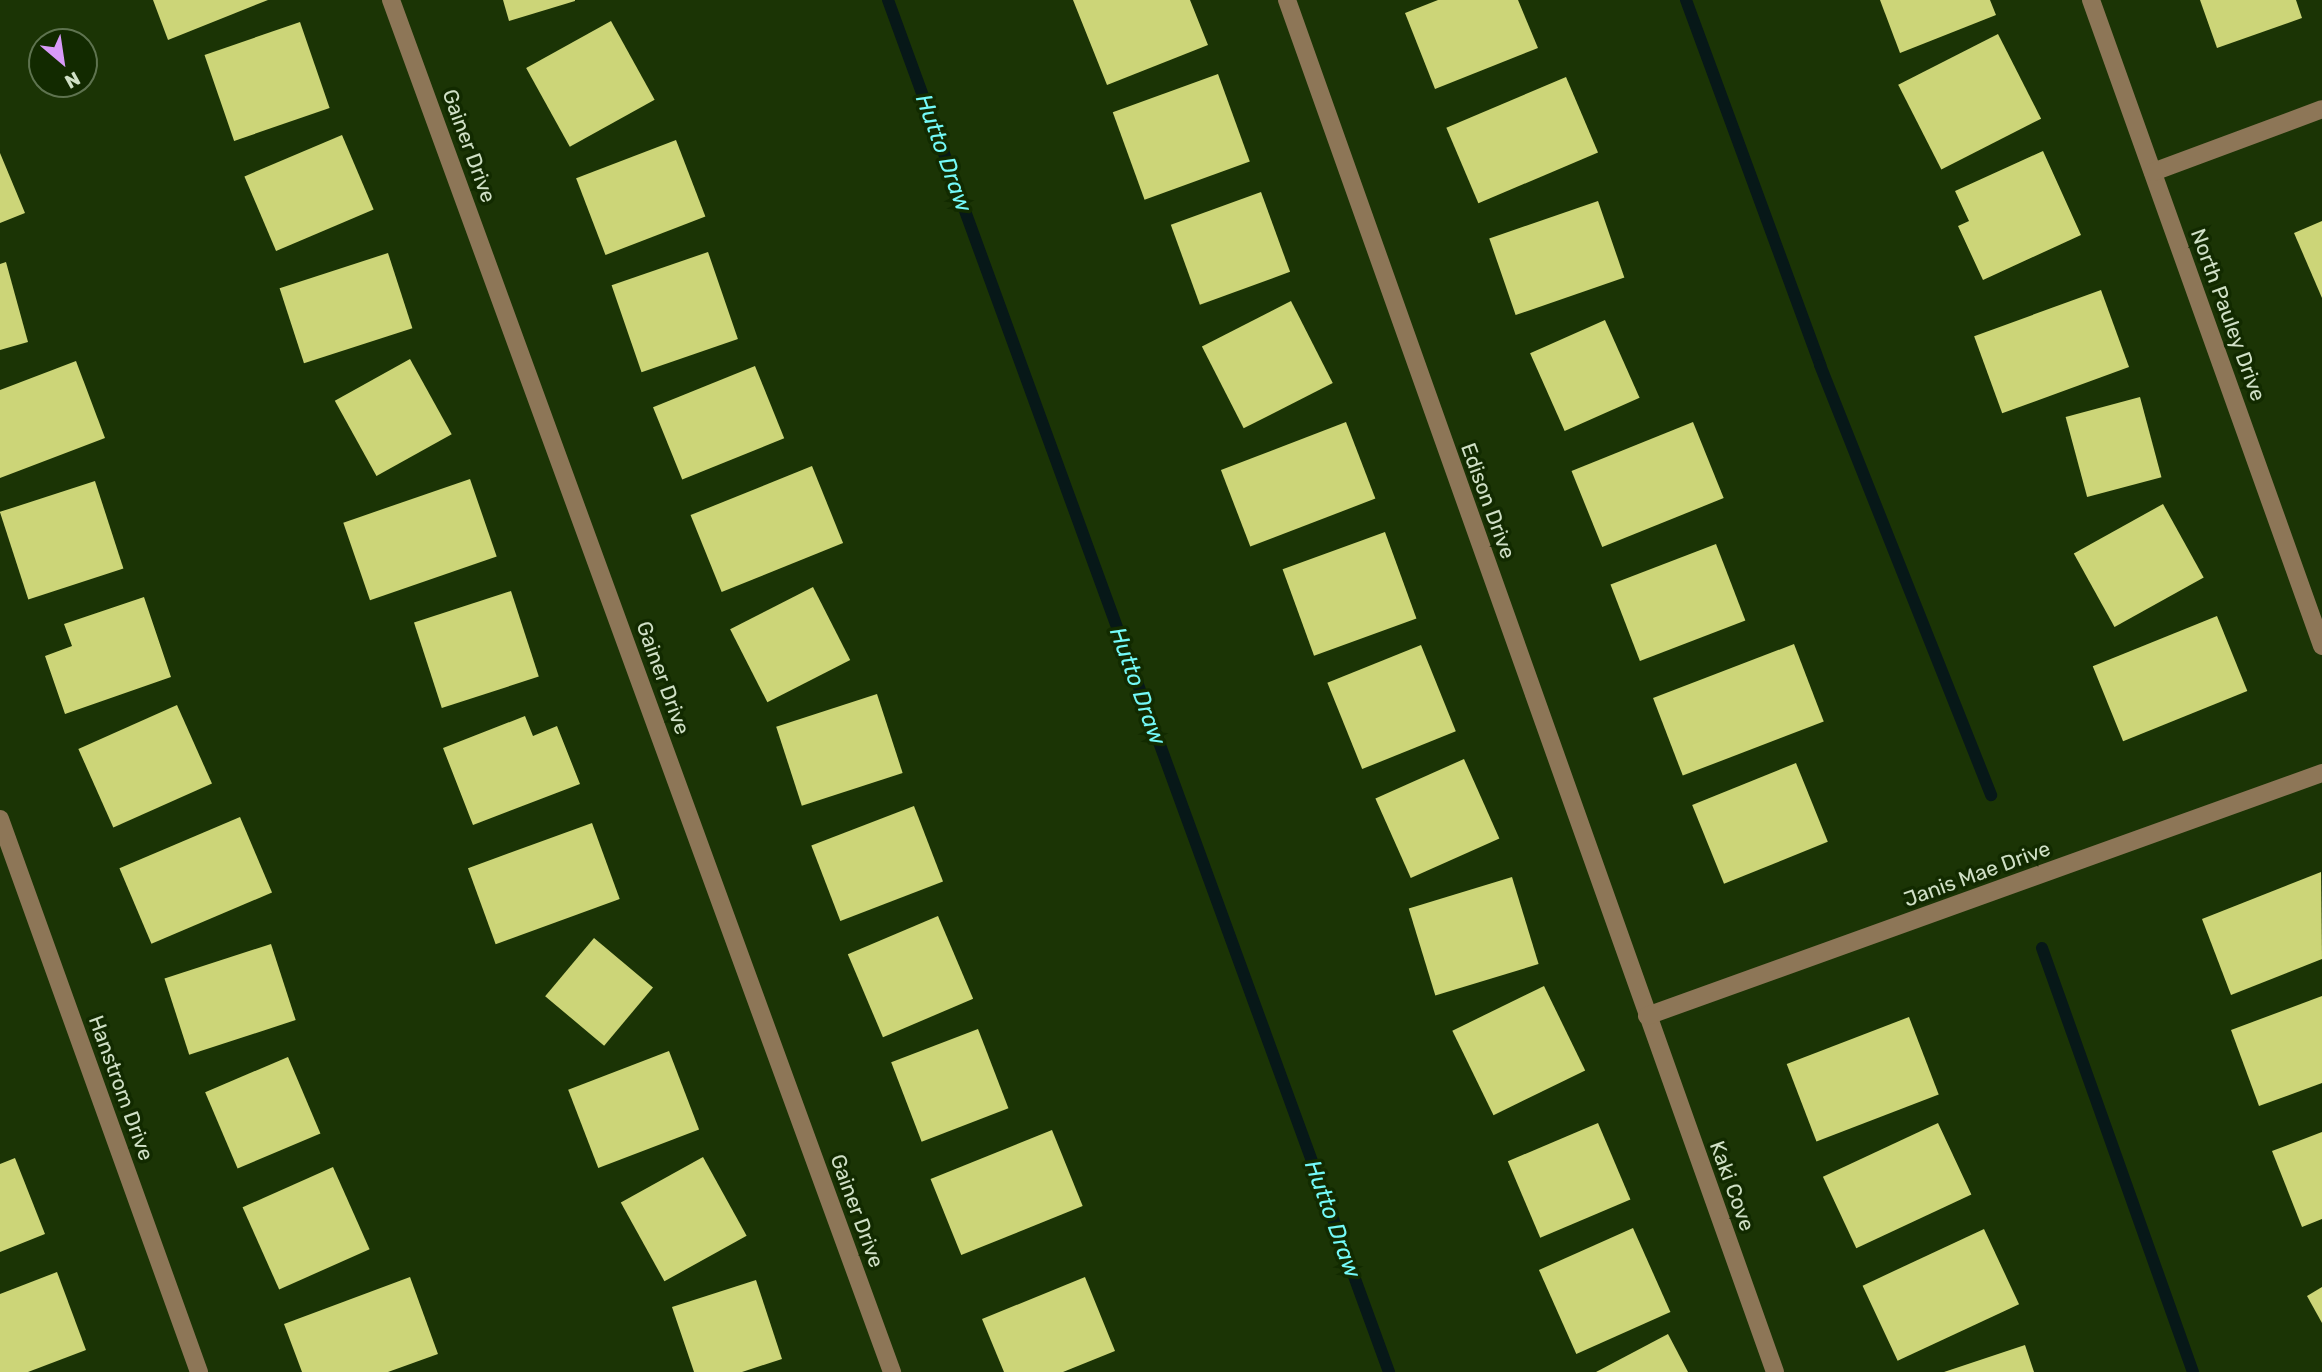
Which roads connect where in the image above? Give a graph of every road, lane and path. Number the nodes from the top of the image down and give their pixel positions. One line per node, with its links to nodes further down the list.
1 (391, 0): 11 (street, Gainer Drive)
2 (1287, 0): 9 (street, Edison Drive)
3 (2091, 0): 5 (street, North Pauley Drive)
4 (2322, 109): 5 (street)
5 (2153, 172): 6 (street, North Pauley Drive)
6 (2322, 646)
7 (2322, 774): 9 (street, Janis Mae Drive)
8 (0, 819): 10 (street, Hanstrom Drive)
9 (1647, 1016): 12 (street, Kaki Cove)
10 (199, 1372)
11 (892, 1372)
12 (1775, 1372)

